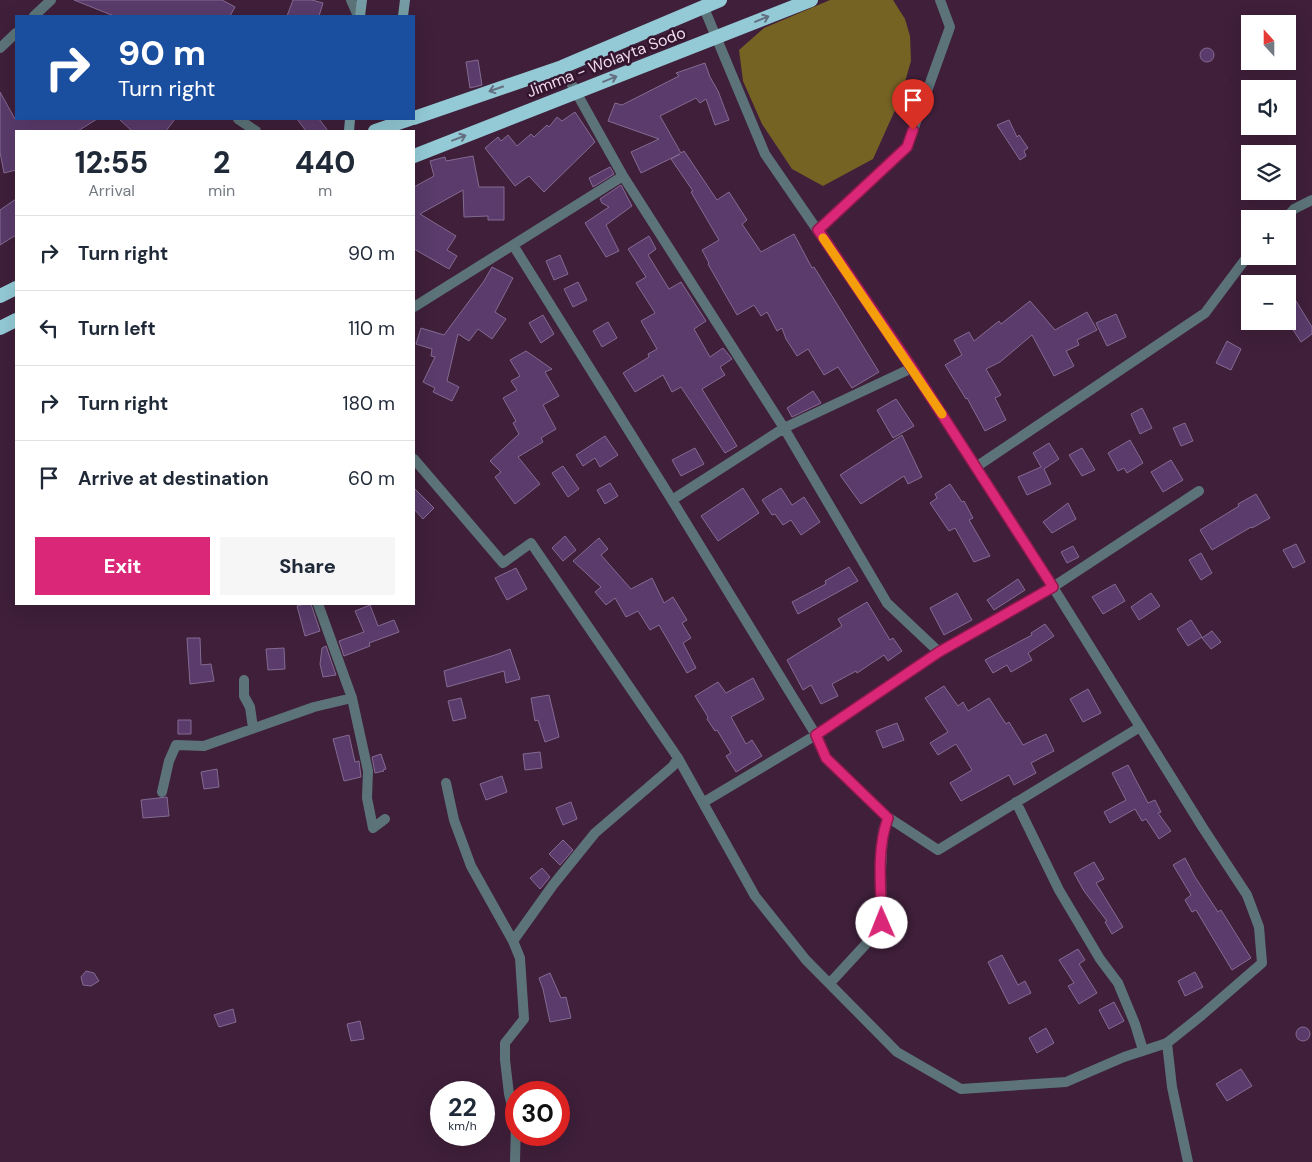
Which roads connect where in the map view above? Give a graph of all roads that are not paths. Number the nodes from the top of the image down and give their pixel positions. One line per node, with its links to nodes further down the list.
1 (51, 0): 9 (street)
2 (351, 0): 10 (street)
3 (362, 0): 11 (main road)
4 (405, 0): 12 (main road)
5 (720, 0): 8 (highway, Jimma - Wolayta Sodo)
6 (811, 0): 13 (highway, Jimma - Wolayta Sodo, one-way to 6)
7 (940, 0): 28 (street)
8 (704, 8): 13 (street); 16 (highway, Jimma - Wolayta Sodo)
9 (35, 15)
10 (358, 15)
11 (359, 15)
12 (403, 15)
13 (716, 37): 17 (highway, Jimma - Wolayta Sodo, one-way to 13); 28 (street)
14 (12, 40): 15 (street)
15 (0, 48)
16 (562, 67): 17 (street); 18 (highway, Jimma - Wolayta Sodo, one-way to 18)
17 (576, 92): 24 (highway, Jimma - Wolayta Sodo, one-way to 17); 25 (street)
18 (415, 117)
19 (240, 120): 22 (street)
20 (406, 120): 21 (highway, Jimma - Wolayta Sodo)
21 (392, 125): 23 (highway, Jimma - Wolayta Sodo)
22 (254, 130)
23 (378, 130)
24 (415, 156)
25 (624, 176): 29 (street); 37 (street)
26 (1312, 200): 27 (street)
27 (1293, 210)
28 (818, 230): 36 (street)
29 (512, 245): 33 (street); 41 (street)
30 (1241, 265): 39 (street)
31 (15, 288): 32 (highway)
32 (0, 296)
33 (415, 305)
34 (15, 320): 35 (highway)
35 (0, 328)
36 (912, 368): 37 (street); 39 (street)
37 (784, 428): 41 (street); 44 (street)
38 (415, 460): 50 (street)
39 (976, 466): 42 (street)
40 (1199, 491): 42 (street)
41 (672, 500): 49 (street)
42 (1053, 587): 44 (street); 47 (street)
43 (318, 605): 46 (street)
44 (939, 652): 49 (street)
45 (244, 680): 48 (street)
46 (352, 698): 48 (street); 56 (street)
47 (1140, 727): 54 (street); 59 (street)
48 (253, 728): 52 (street)
49 (816, 735): 53 (street); 55 (street)
50 (678, 758): 53 (street); 57 (street)
51 (446, 783): 57 (street)
52 (162, 792)
53 (704, 802): 58 (street)
54 (1016, 802): 55 (street); 60 (street)
55 (886, 816): 58 (street)
56 (384, 819)
57 (513, 940): 61 (street)
58 (830, 983): 60 (street)
59 (1167, 1043): 60 (street); 62 (street)
60 (1143, 1050)
61 (515, 1162)
62 (1188, 1162)

